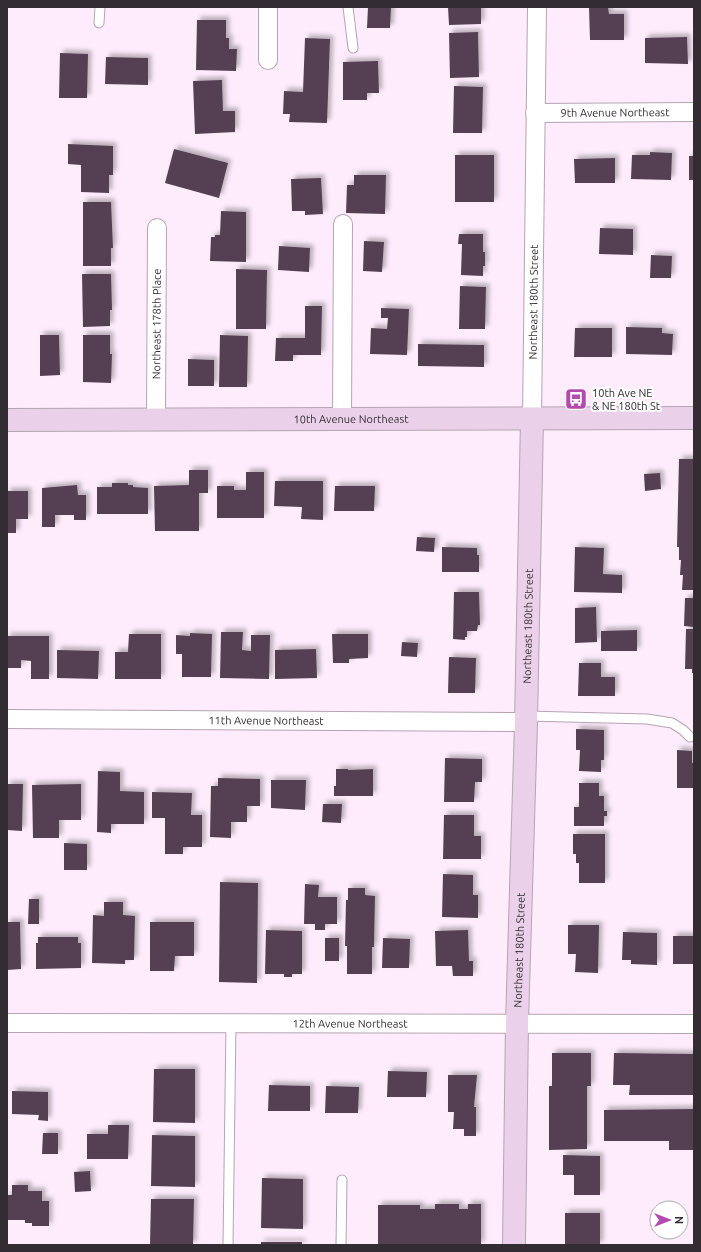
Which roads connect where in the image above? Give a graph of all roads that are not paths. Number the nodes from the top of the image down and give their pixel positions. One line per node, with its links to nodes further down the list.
1 (100, 7): 5 (lane)
2 (268, 7): 7 (street)
3 (348, 7): 6 (lane)
4 (537, 7): 9 (street, Northeast 180th Street)
5 (99, 23)
6 (353, 48)
7 (268, 60)
8 (694, 112): 9 (street, 9th Avenue Northeast)
9 (535, 113): 14 (street, Northeast 180th Street)
10 (343, 224): 13 (street)
11 (157, 228): 16 (street, Northeast 178th Place)
12 (694, 418): 14 (street, 10th Avenue Northeast)
13 (342, 419): 14 (street, 10th Avenue Northeast); 16 (street, 10th Avenue Northeast)
14 (532, 419): 18 (street, Northeast 180th Street)
15 (7, 420): 16 (street, 10th Avenue Northeast)
16 (156, 420)
17 (7, 719): 18 (street, 11th Avenue Northeast)
18 (526, 719): 19 (lane); 22 (street, Northeast 180th Street)
19 (690, 737)
20 (7, 1023): 21 (street, 12th Avenue Northeast)
21 (231, 1023): 22 (street, 12th Avenue Northeast); 25 (lane)
22 (517, 1023): 23 (street, 12th Avenue Northeast); 27 (street, Northeast 180th Street)
23 (694, 1024)
24 (342, 1180): 26 (lane)
25 (228, 1245)
26 (341, 1245)
27 (514, 1245)

